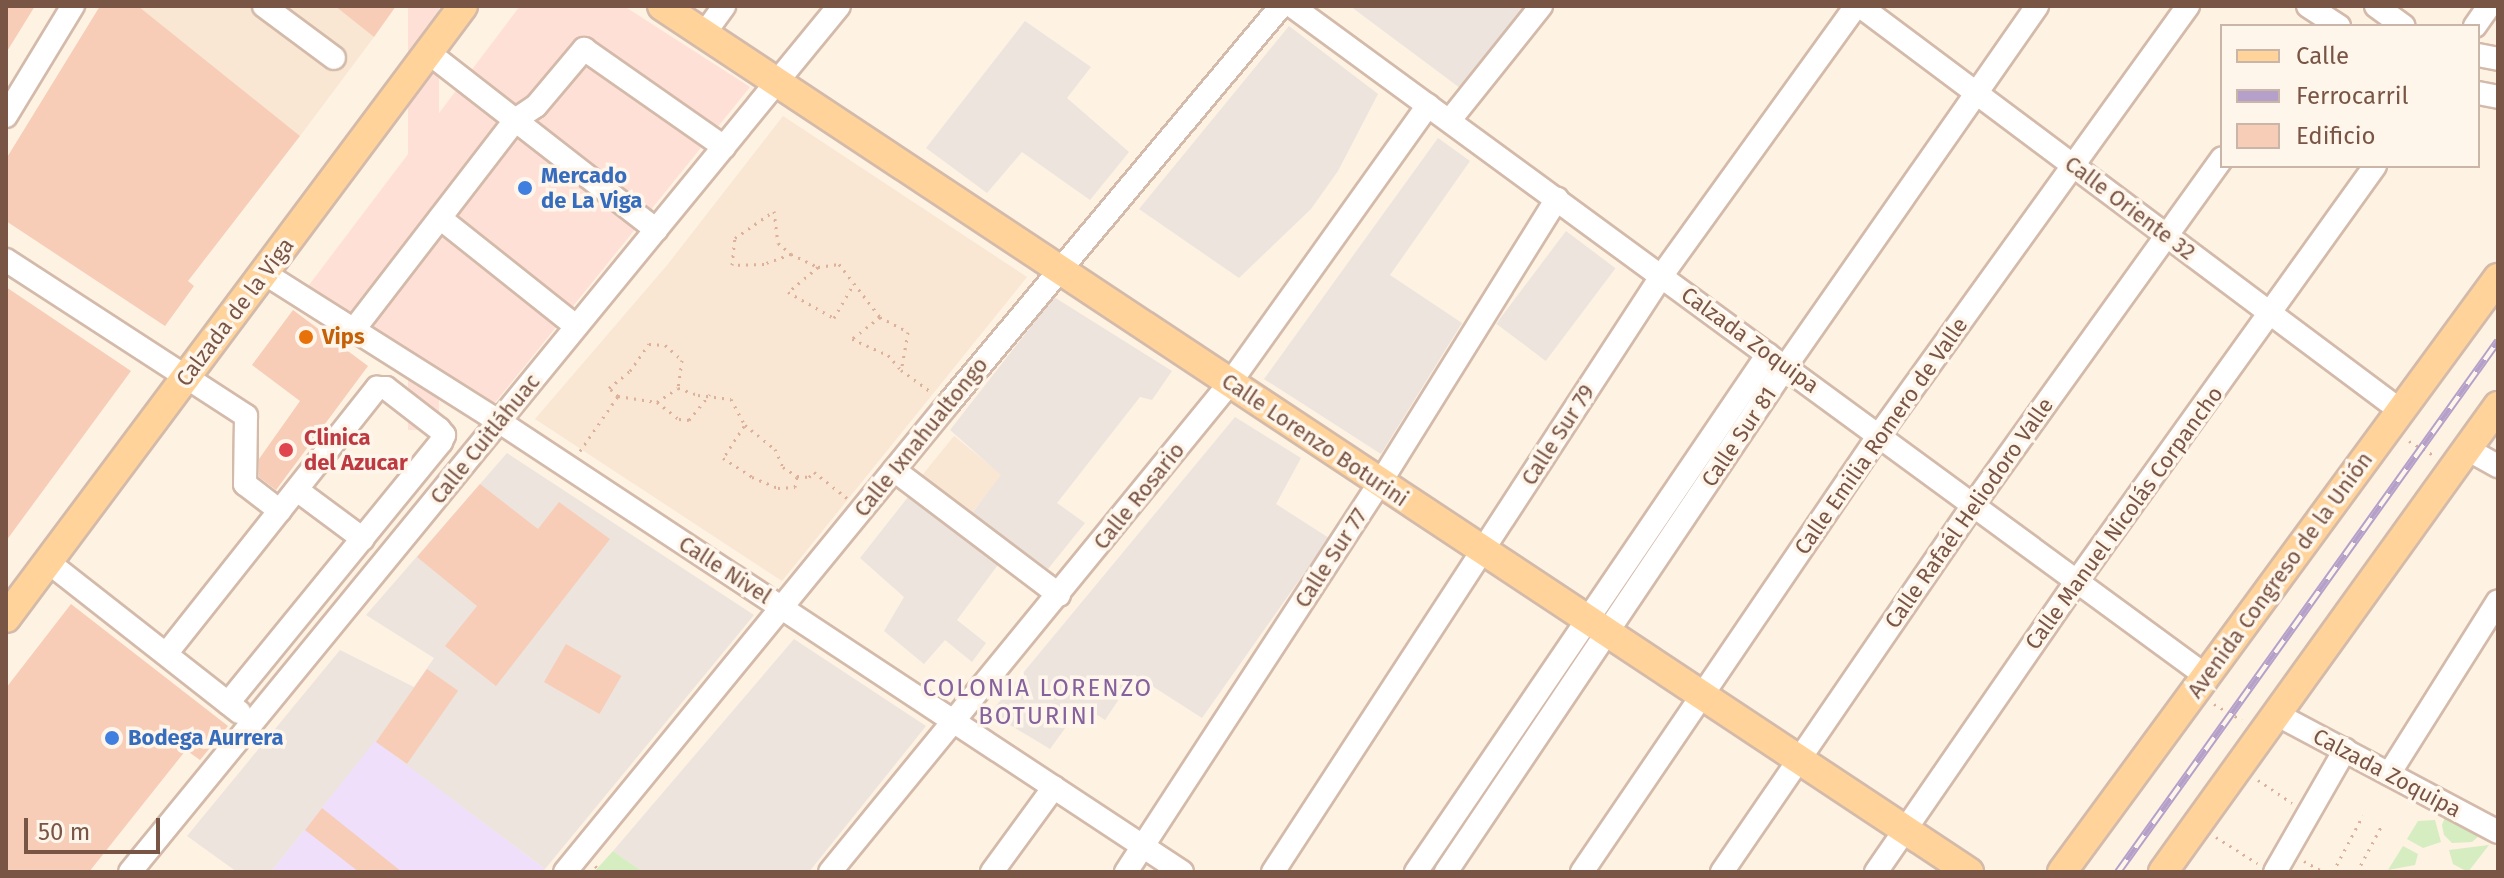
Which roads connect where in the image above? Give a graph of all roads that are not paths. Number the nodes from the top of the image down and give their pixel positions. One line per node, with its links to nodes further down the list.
1 (73, 6): 21 (street)
2 (264, 6): 19 (street)
3 (463, 6): 18 (main road, Calzada de la Viga)
4 (662, 6): 17 (main road, Calle Lorenzo Boturini)
5 (724, 6): 17 (street)
6 (839, 6): 20 (street, Calle Cuitláhuac)
7 (1281, 6): 36 (street, Calle Ixnahualtongo)
8 (1292, 6): 23 (street, Calzada Zoquipa)
9 (1541, 6): 26 (street)
10 (1858, 6): 22 (street, Calle Oriente 32); 38 (street, Calle Sur 79)
11 (2037, 6): 22 (street, Calle Sur 81)
12 (2188, 6): 29 (street, Calle Emilia Romero de Valle)
13 (2376, 6): 15 (street)
14 (2489, 6): 16 (street)
15 (2401, 24)
16 (2476, 24)
17 (704, 34): 20 (main road, Calle Lorenzo Boturini)
18 (429, 53): 25 (street); 37 (main road, Calzada de la Viga)
19 (334, 58)
20 (777, 82): 27 (street, Calle Cuitláhuac); 36 (main road, Calle Lorenzo Boturini)
21 (12, 91): 24 (street)
22 (1976, 93): 29 (street, Calle Oriente 32); 43 (street, Calle Sur 81)
23 (1428, 105): 26 (street, Calzada Zoquipa); 45 (street, Calle Rosario)
24 (6, 116)
25 (515, 120): 27 (street); 32 (street); 33 (street)
26 (1450, 120): 31 (street, Calzada Zoquipa)
27 (724, 147): 33 (street, Calle Cuitláhuac)
28 (2220, 161): 34 (street, Calle Rafaél Heliodoro Valle)
29 (2073, 166): 34 (street, Calle Oriente 32); 49 (street, Calle Emilia Romero de Valle)
30 (2374, 168): 40 (street, Calle Manuel Nicolás Corpancho)
31 (1557, 199): 38 (street, Calzada Zoquipa); 53 (street, Calle Sur 77)
32 (440, 218): 41 (street); 42 (street)
33 (656, 230): 41 (street, Calle Cuitláhuac)
34 (2166, 235): 40 (street, Calle Oriente 32); 55 (street, Calle Rafaél Heliodoro Valle)
35 (6, 260): 44 (street)
36 (1060, 269): 45 (main road, Calle Lorenzo Boturini); 52 (street, Calle Ixnahualtongo)
37 (264, 273): 42 (street, Calle Nivel); 44 (main road, Calzada de la Viga)
38 (1662, 275): 43 (street, Calzada Zoquipa); 58 (street, Calle Sur 79)
39 (2498, 278): 47 (main road, Avenida Congreso de la Unión)
40 (2270, 313): 47 (street, Calle Oriente 32); 60 (street, Calle Manuel Nicolás Corpancho)
41 (576, 326): 48 (street, Calle Cuitláhuac)
42 (352, 332): 48 (street, Calle Nivel)
43 (1777, 360): 49 (street, Calzada Zoquipa); 65 (street, Calle Sur 81)
44 (186, 377): 56 (street); 59 (main road, Calzada de la Viga)
45 (1230, 383): 53 (main road, Calle Lorenzo Boturini); 61 (street, Calle Rosario)
46 (2498, 406): 50 (main road)
47 (2394, 419): 67 (main road, Avenida Congreso de la Unión)
48 (500, 422): 64 (street, Calle Nivel); 71 (street, Calle Cuitláhuac)
49 (1879, 435): 55 (street, Calzada Zoquipa); 68 (street, Calle Emilia Romero de Valle)
50 (2460, 458): 51 (street); 72 (main road)
51 (2498, 466)
52 (894, 470): 61 (street); 64 (street, Calle Ixnahualtongo)
53 (1380, 483): 58 (main road, Calle Lorenzo Boturini); 79 (street, Calle Sur 77)
54 (297, 490): 56 (street); 57 (street); 57 (street)
55 (1973, 505): 60 (street, Calzada Zoquipa); 74 (street, Calle Rafaél Heliodoro Valle)
56 (280, 511): 66 (street)
57 (363, 539): 69 (street)
58 (1482, 551): 65 (main road, Calle Lorenzo Boturini); 87 (street, Calle Sur 79)
59 (48, 562): 63 (main road, Calzada de la Viga); 66 (street)
60 (2077, 581): 67 (street, Calzada Zoquipa); 77 (street, Calle Manuel Nicolás Corpancho)
61 (1059, 595): 70 (street, Calle Rosario)
62 (2498, 601): 75 (street)
63 (11, 602)
64 (782, 608): 70 (street, Calle Nivel); 82 (street, Calle Ixnahualtongo)
65 (1597, 628): 68 (main road, Calle Lorenzo Boturini); 88 (street, Calle Sur 81); 89 (street, Calle Sur 81)
66 (166, 654): 69 (street)
67 (2200, 684): 94 (main road, Avenida Congreso de la Unión)
68 (1702, 698): 74 (main road, Calle Lorenzo Boturini); 90 (street, Calle Emilia Romero de Valle)
69 (228, 703): 71 (street)
70 (955, 722): 76 (street, Calle Nivel); 83 (street, Calle Rosario)
71 (252, 723): 81 (street, Calle Cuitláhuac)
72 (2270, 723): 73 (street, Calzada Zoquipa); 95 (main road)
73 (2345, 750): 75 (street, Calzada Zoquipa); 80 (street)
74 (1799, 762): 77 (main road, Calle Lorenzo Boturini); 91 (street, Calle Rafaél Heliodoro Valle)
75 (2389, 774): 78 (street, Calzada Zoquipa)
76 (1054, 787): 79 (street, Calle Nivel); 84 (street)
77 (1905, 831): 92 (street, Calle Manuel Nicolás Corpancho); 93 (main road, Calle Lorenzo Boturini)
78 (2498, 832)
79 (1143, 846): 85 (street, Calle Sur 77); 86 (street, Calle Nivel)
80 (2266, 868)
81 (130, 872)
82 (565, 872)
83 (830, 872)
84 (992, 872)
85 (1126, 872)
86 (1182, 872)
87 (1273, 872)
88 (1416, 872)
89 (1446, 872)
90 (1582, 872)
91 (1722, 872)
92 (1876, 872)
93 (1969, 872)
94 (2062, 872)
95 (2163, 872)

